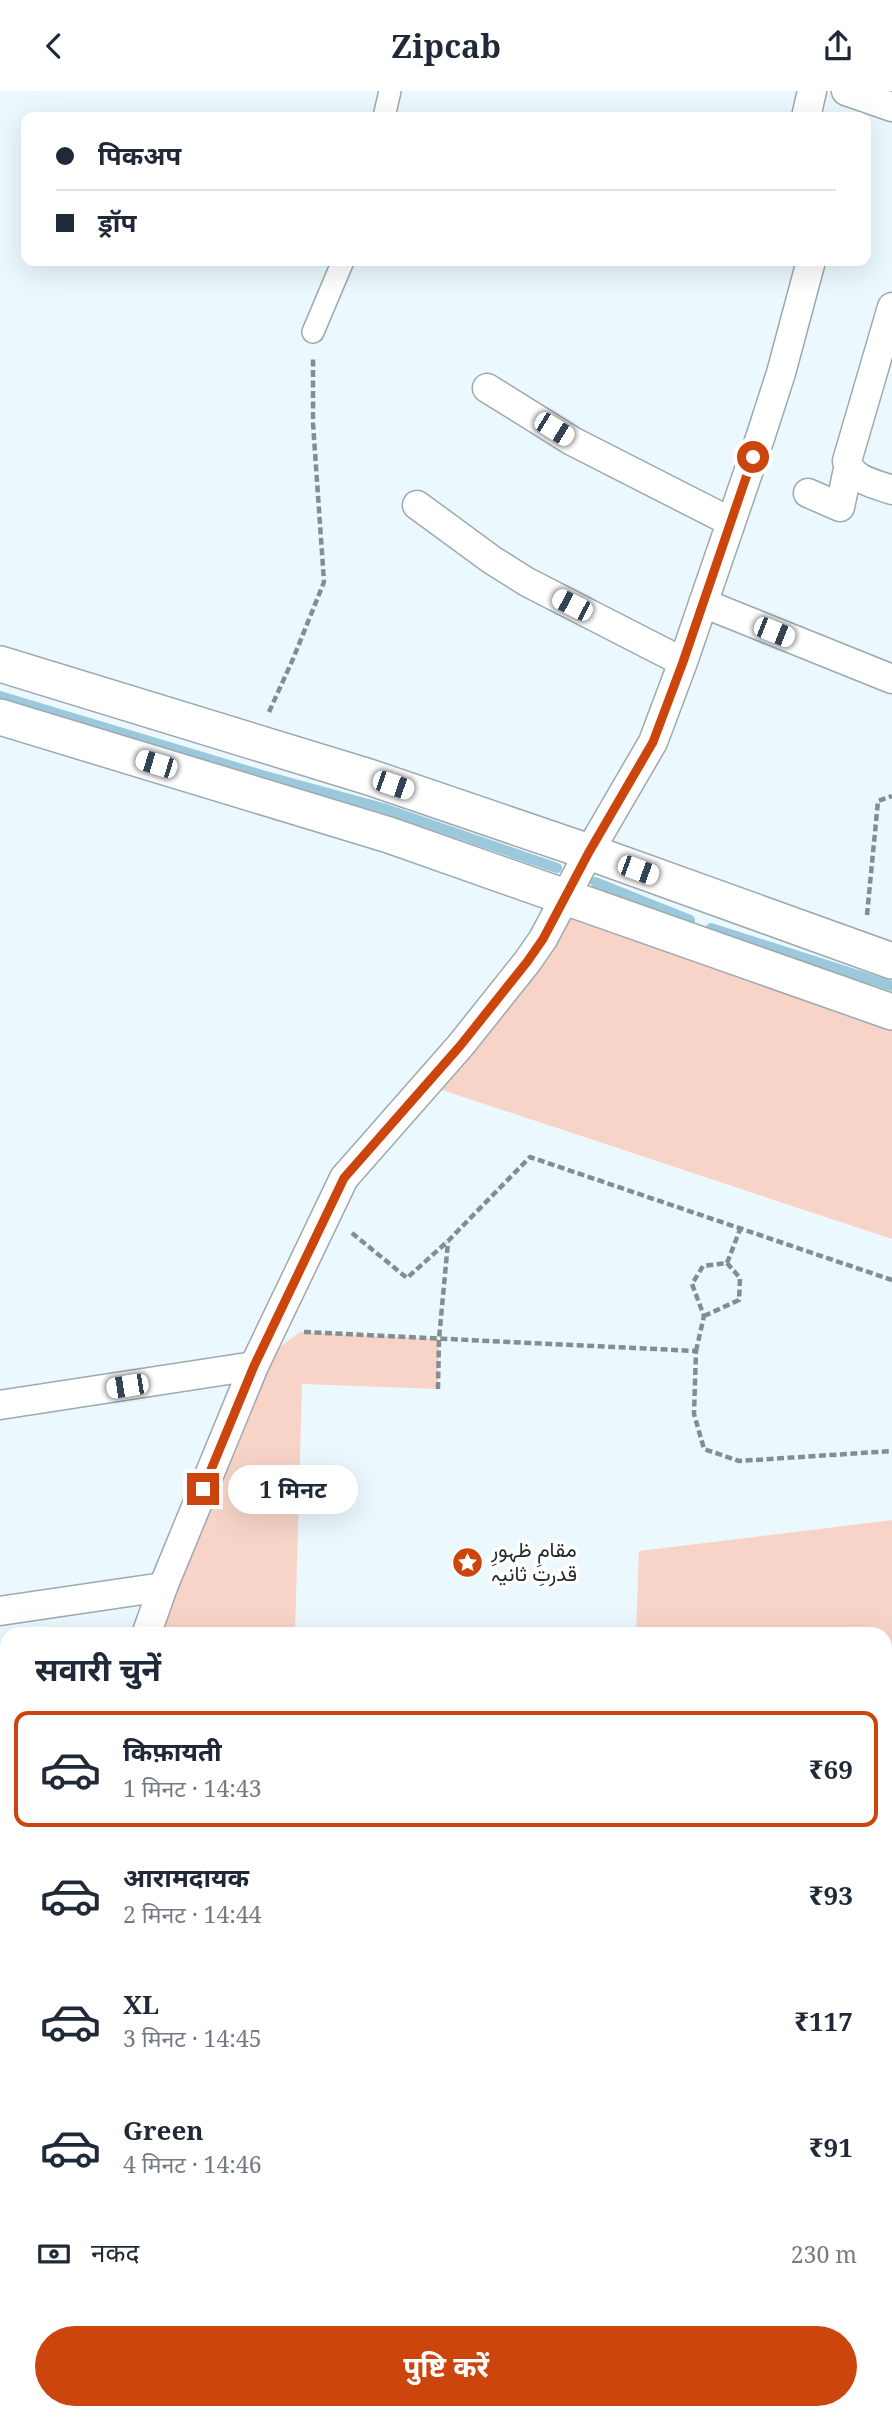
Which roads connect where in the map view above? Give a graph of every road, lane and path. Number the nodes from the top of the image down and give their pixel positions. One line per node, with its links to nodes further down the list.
1 (390, 91): 5 (street)
2 (812, 91): 6 (street)
3 (846, 91): 4 (street)
4 (892, 107)
5 (385, 112)
6 (807, 112)
7 (340, 266): 10 (street)
8 (810, 266): 16 (street)
9 (892, 307): 12 (street)
10 (313, 332): 22 (path)
11 (487, 388): 16 (street)
12 (848, 469): 13 (street); 14 (street)
13 (892, 490)
14 (808, 493)
15 (416, 505): 18 (street)
16 (731, 522): 17 (street)
17 (703, 603): 18 (street); 20 (street)
18 (683, 662): 24 (street)
19 (0, 664): 22 (street)
20 (892, 679)
21 (0, 717): 25 (street)
22 (255, 742): 24 (street)
23 (892, 796): 26 (path)
24 (589, 852): 25 (street); 26 (street)
25 (565, 899): 27 (street); 37 (street)
26 (877, 956)
27 (892, 1012)
28 (345, 1227): 30 (path)
29 (741, 1227): 30 (path); 31 (path); 32 (path)
30 (448, 1241): 35 (path)
31 (727, 1263): 33 (path); 33 (path)
32 (892, 1280)
33 (705, 1316): 36 (path)
34 (305, 1320): 35 (path)
35 (439, 1339): 36 (path); 38 (path)
36 (696, 1351): 40 (path)
37 (254, 1366): 39 (street); 41 (street)
38 (438, 1389)
39 (0, 1405)
40 (892, 1451)
41 (163, 1587): 42 (street); 43 (street)
42 (0, 1611)
43 (149, 1627)

